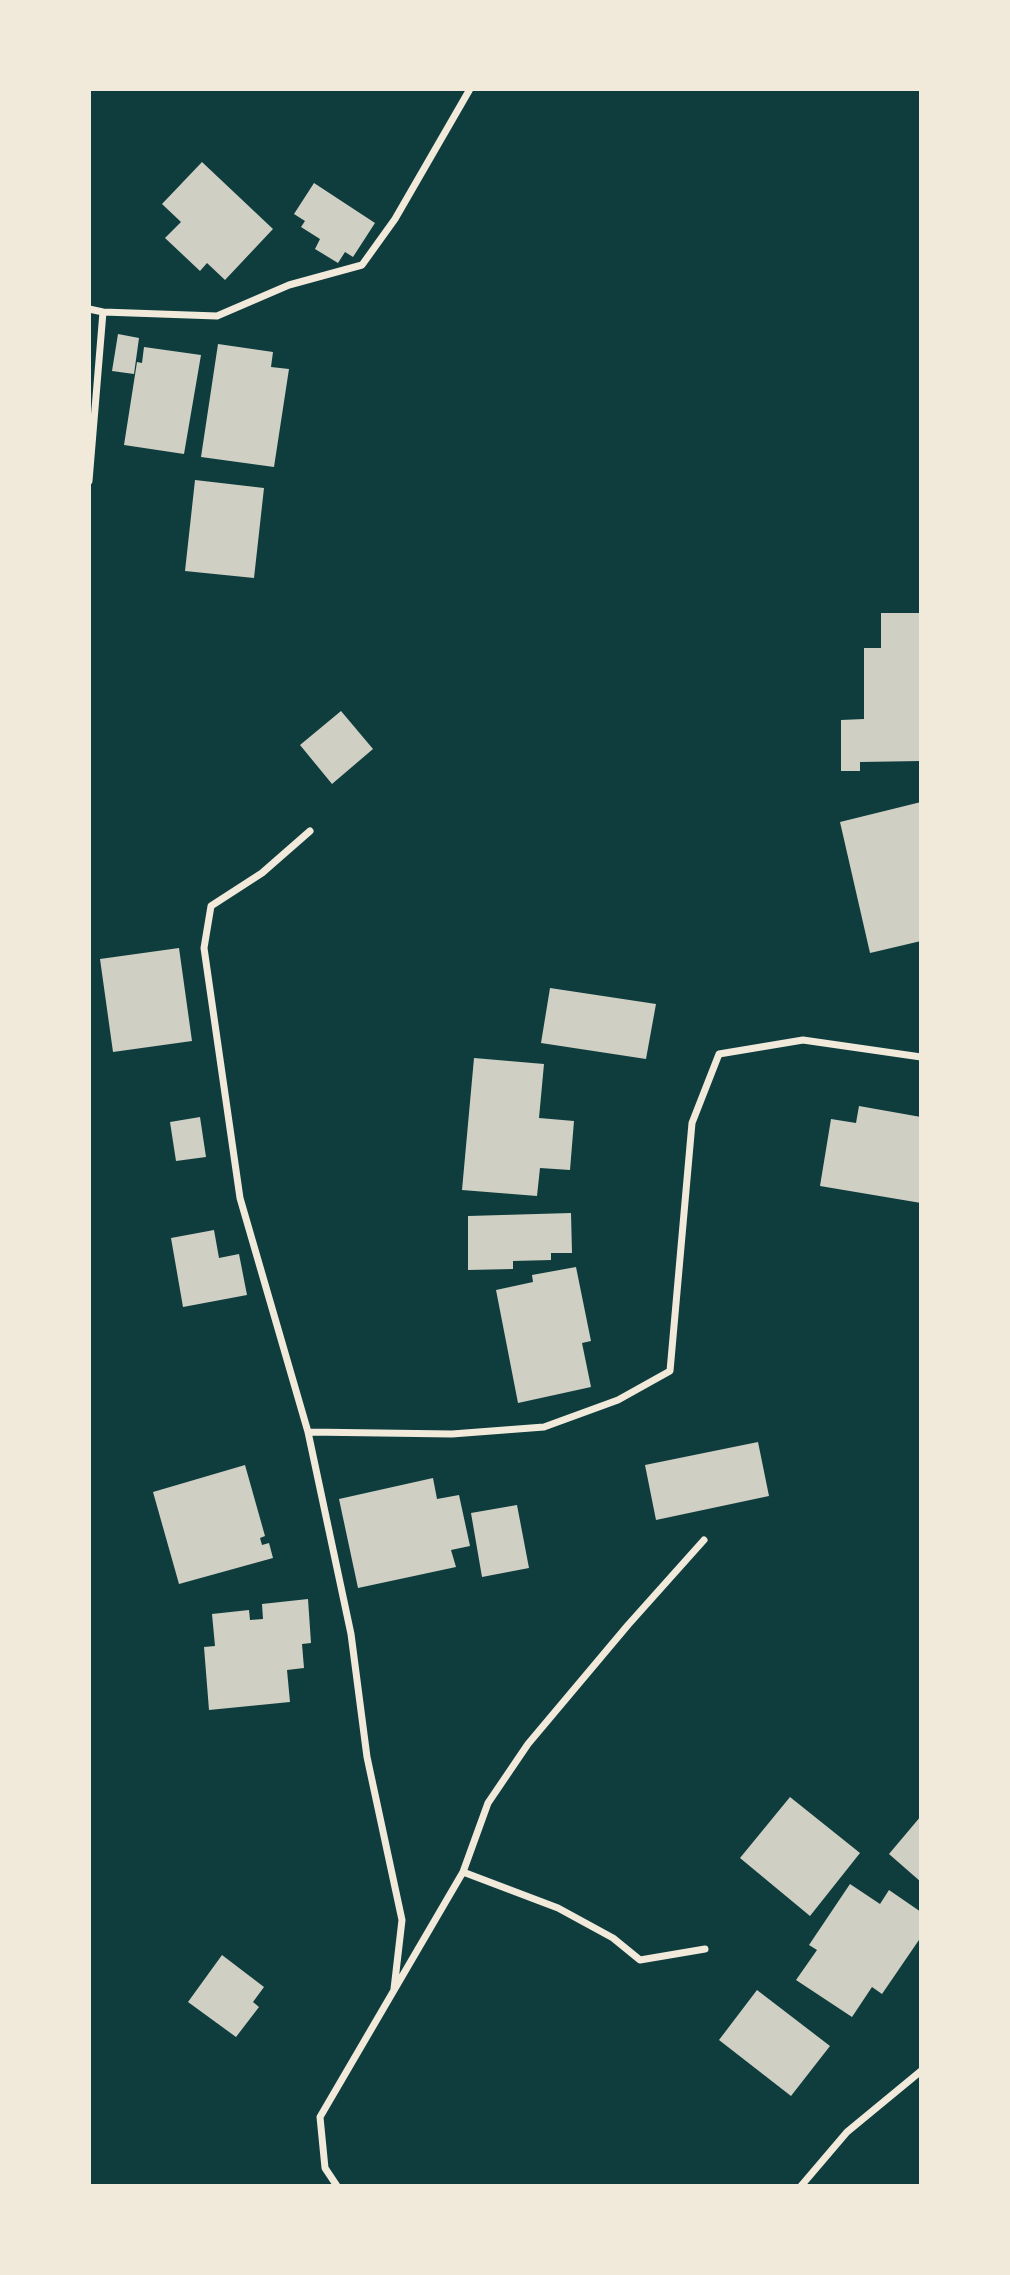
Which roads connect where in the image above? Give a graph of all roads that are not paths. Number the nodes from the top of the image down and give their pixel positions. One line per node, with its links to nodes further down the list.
1 (470, 89): 3 (street)
2 (89, 309): 3 (street)
3 (103, 312): 4 (street)
4 (89, 481)
5 (310, 831): 7 (street)
6 (921, 1057): 7 (street)
7 (308, 1432): 11 (street)
8 (704, 1540): 9 (street)
9 (463, 1872): 10 (street); 11 (street)
10 (705, 1949)
11 (394, 1989): 13 (street)
12 (921, 2071): 14 (street)
13 (338, 2186)
14 (800, 2186)

